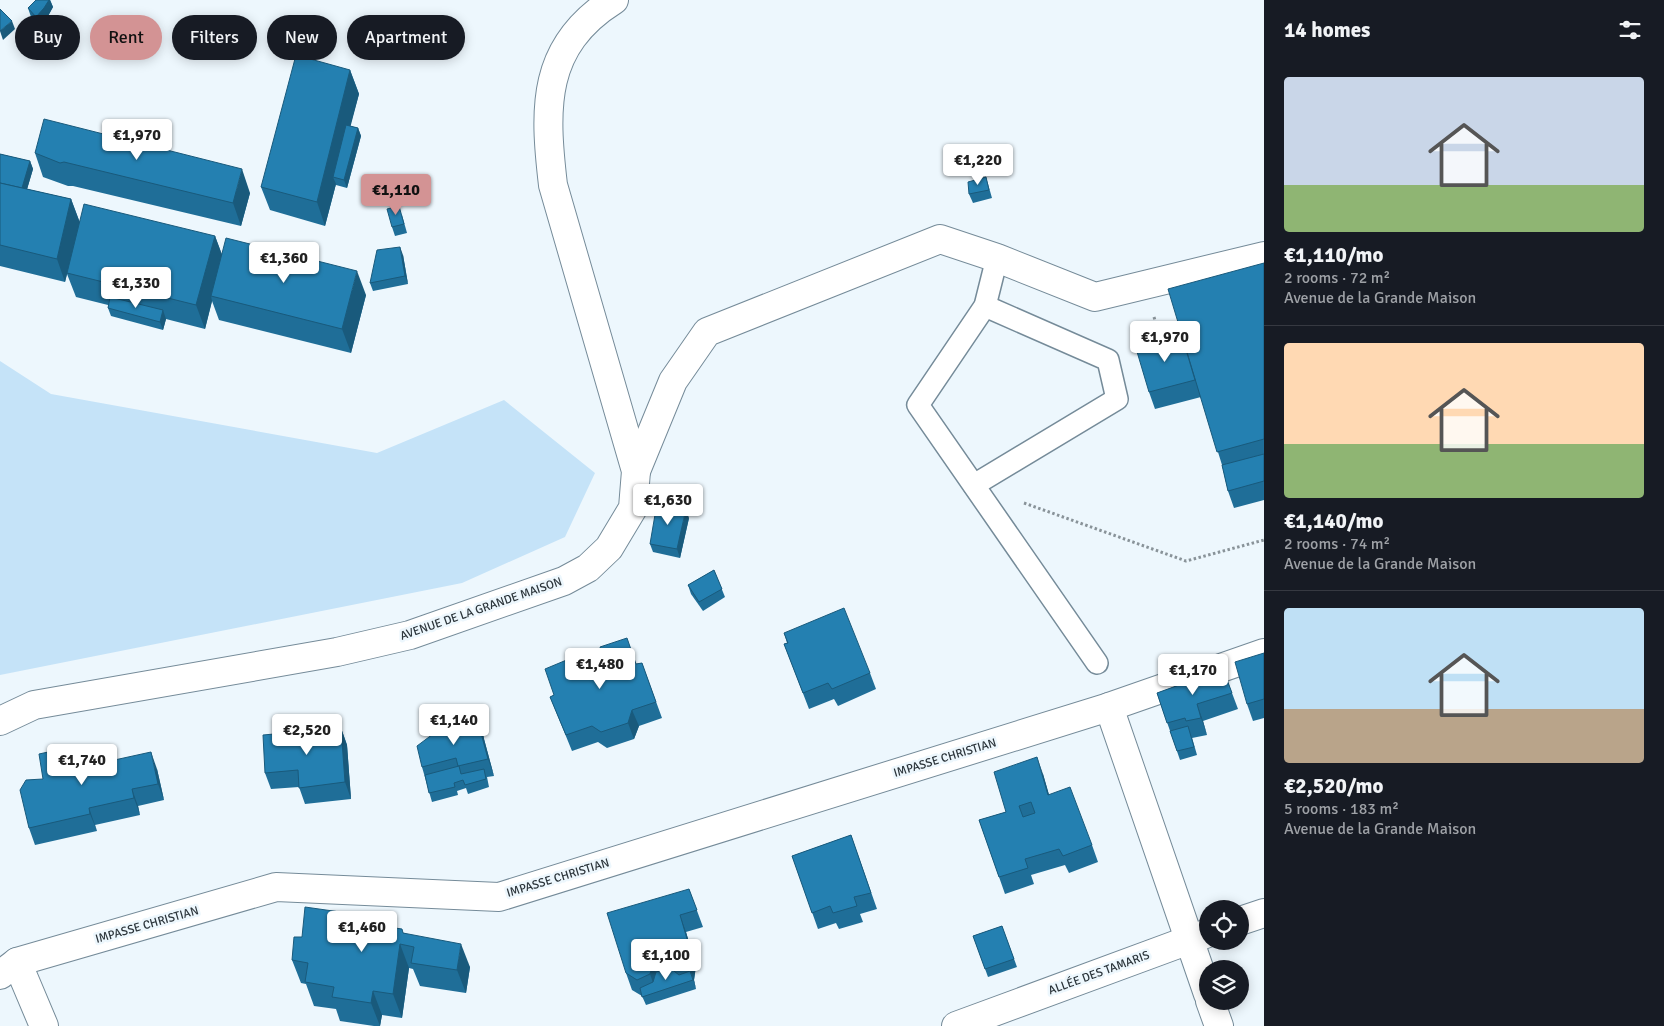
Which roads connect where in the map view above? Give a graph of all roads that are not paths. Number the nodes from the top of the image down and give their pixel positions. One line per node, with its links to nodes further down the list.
1 (614, 0): 5 (street, AVENUE DE LA GRANDE MAISON)
2 (1264, 256): 3 (street)
3 (997, 258): 4 (lane); 5 (street)
4 (985, 306): 6 (lane); 6 (lane)
5 (636, 471): 10 (street, AVENUE DE LA GRANDE MAISON)
6 (974, 485): 8 (lane)
7 (1264, 653): 9 (street, IMPASSE CHRISTIAN)
8 (1097, 663)
9 (1108, 707): 13 (street); 15 (street, IMPASSE CHRISTIAN)
10 (0, 721)
11 (1264, 913): 12 (street)
12 (1249, 918)
13 (1198, 936): 14 (street); 18 (street, ALLÉE DES TAMARIS)
14 (1202, 960)
15 (8, 968): 17 (street)
16 (1213, 1010): 19 (street)
17 (44, 1026)
18 (956, 1026)
19 (1219, 1026)

